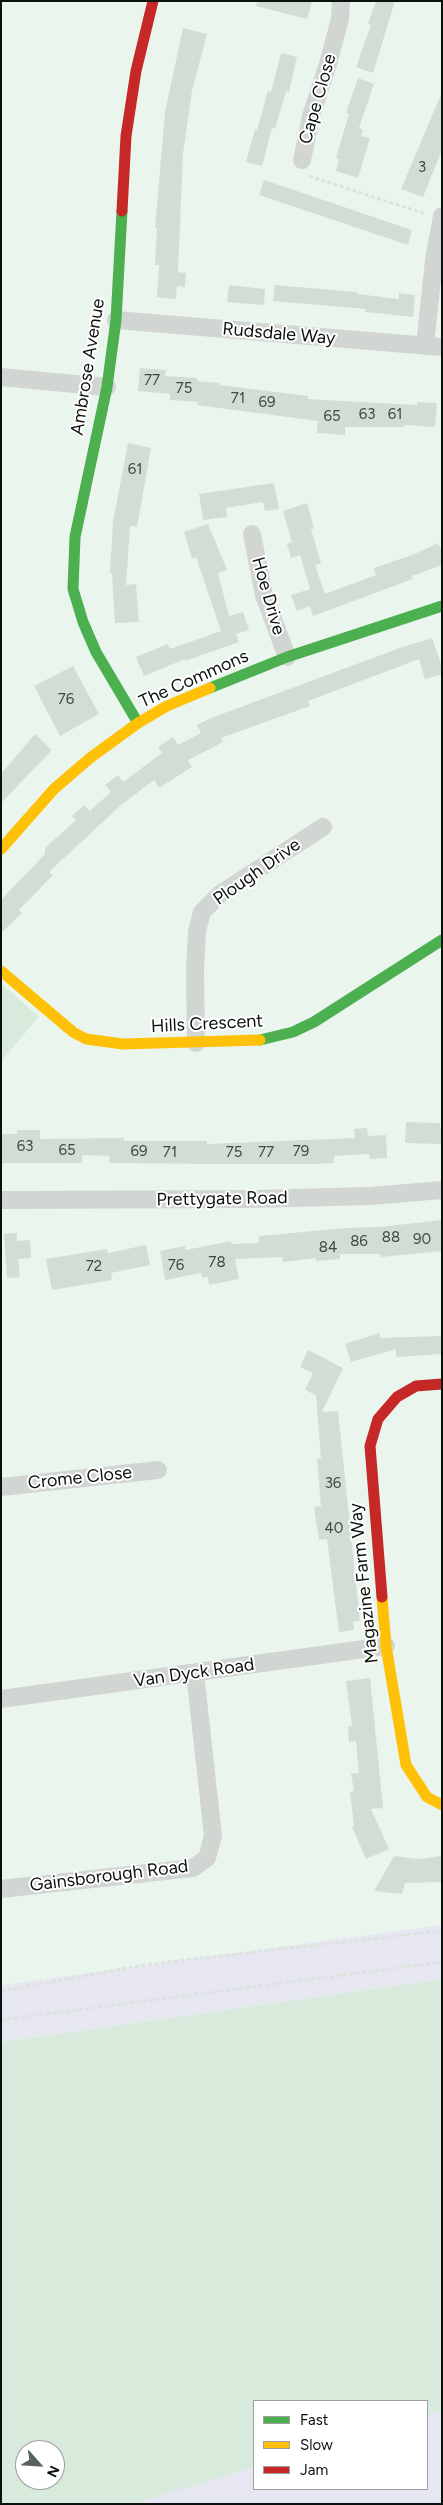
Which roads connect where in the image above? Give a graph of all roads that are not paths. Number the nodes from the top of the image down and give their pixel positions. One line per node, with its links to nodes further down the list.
1 (153, 1): 5 (street, Ambrose Avenue)
2 (341, 1): 3 (street, Cape Close)
3 (302, 160)
4 (441, 217): 6 (street)
5 (116, 320): 6 (street, Rudsdale Way); 8 (street, Ambrose Avenue)
6 (433, 347)
7 (1, 377): 8 (street)
8 (107, 387): 12 (street, Ambrose Avenue)
9 (252, 534): 11 (street, Hoe Drive)
10 (442, 606): 11 (street, The Commons)
11 (287, 657): 12 (street, The Commons)
12 (138, 723): 14 (street, The Commons)
13 (323, 827): 17 (street, Plough Drive)
14 (1, 849)
15 (442, 940): 17 (street, Hills Crescent)
16 (1, 971): 17 (street, Hills Crescent)
17 (196, 1044)
18 (442, 1190): 19 (street, Prettygate Road)
19 (1, 1200)
20 (442, 1384): 23 (street, Magazine Farm Way)
21 (158, 1470): 22 (street, Crome Close)
22 (1, 1487)
23 (386, 1646): 24 (street, Van Dyck Road); 26 (street, Magazine Farm Way)
24 (195, 1673): 25 (street, Van Dyck Road); 27 (street, Gainsborough Road)
25 (1, 1699)
26 (442, 1805)
27 (1, 1889)

